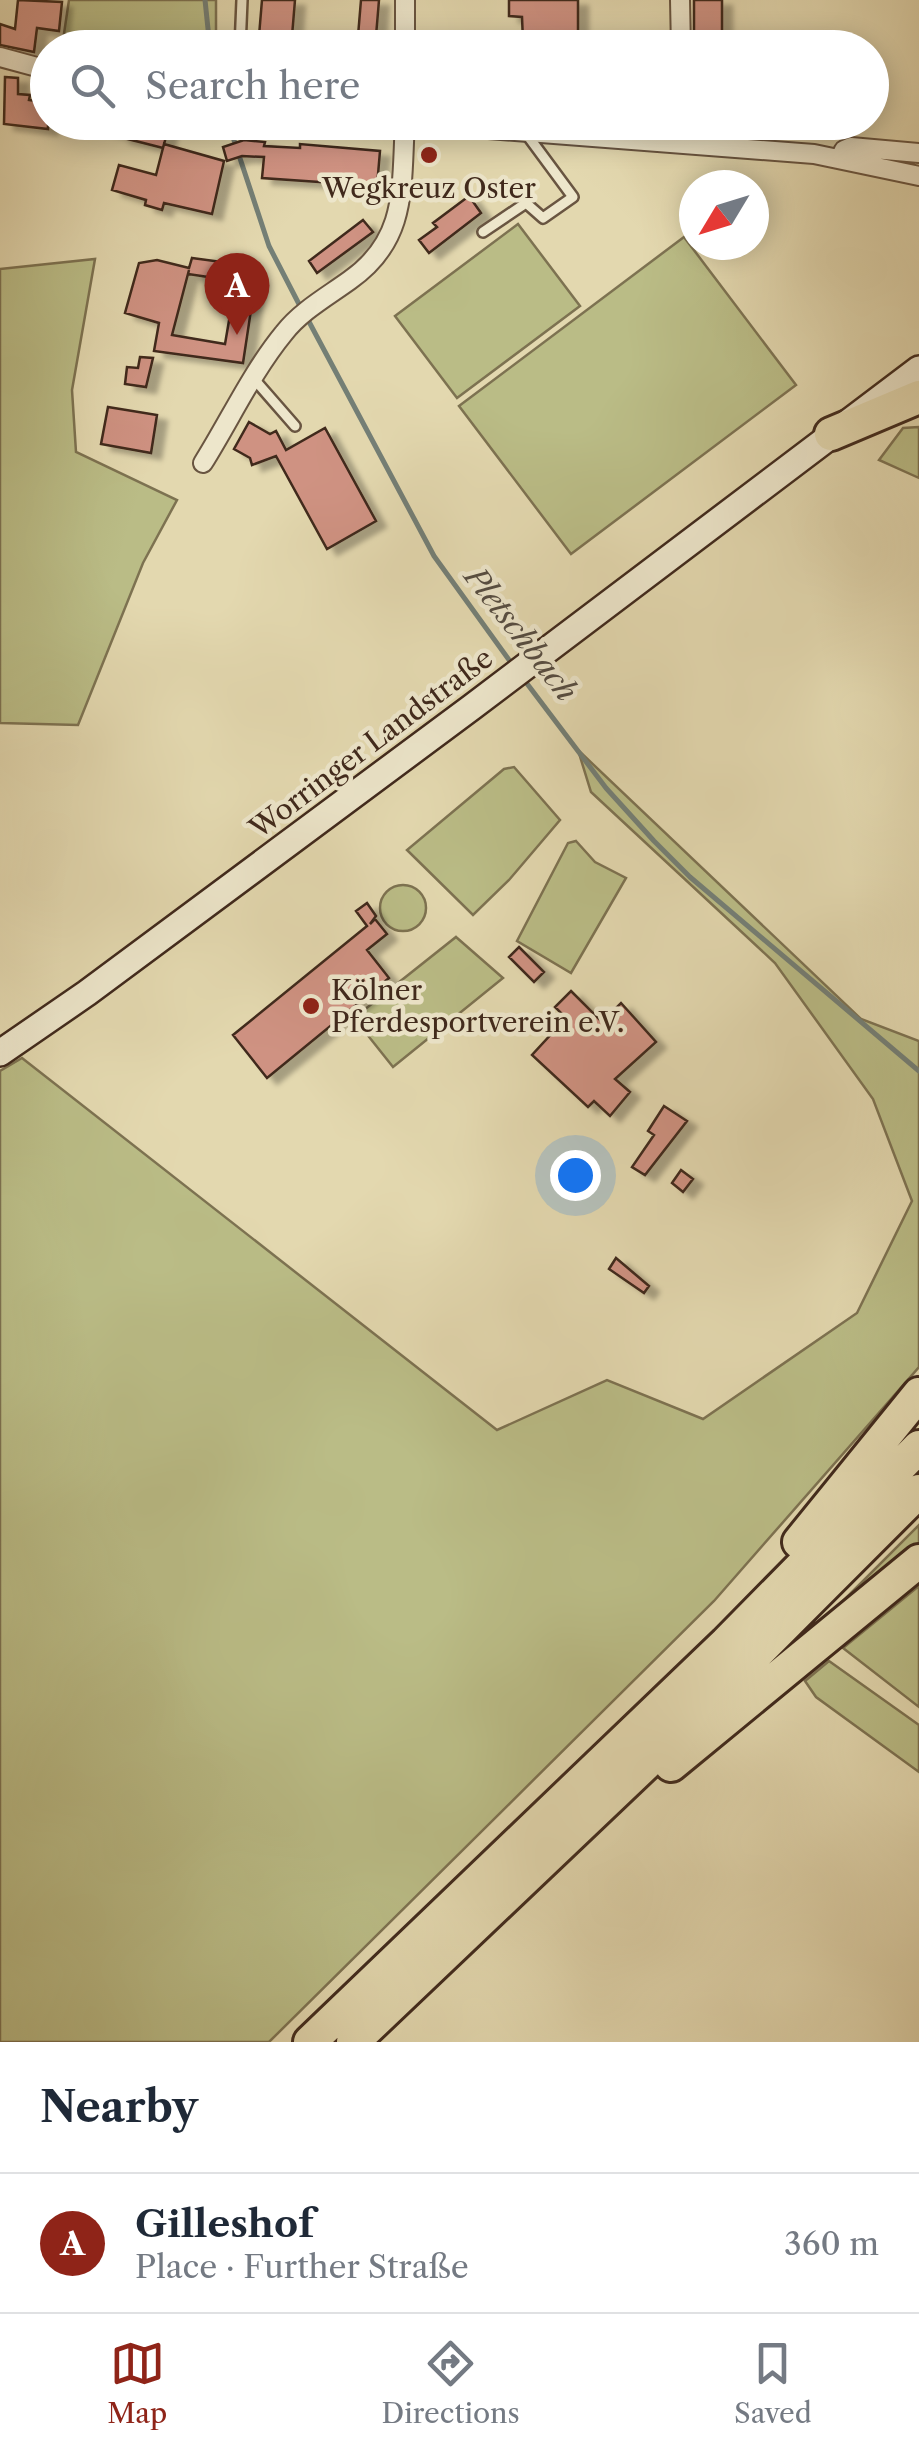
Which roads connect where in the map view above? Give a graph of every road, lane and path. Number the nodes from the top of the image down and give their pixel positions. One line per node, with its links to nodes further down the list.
1 (242, 0): 4 (lane)
2 (404, 0): 5 (street)
3 (680, 0): 6 (street)
4 (241, 30)
5 (405, 30)
6 (681, 30)
7 (0, 57): 8 (street)
8 (30, 65)
9 (402, 140): 18 (street)
10 (531, 140): 16 (lane)
11 (638, 140): 12 (street)
12 (681, 143): 14 (street)
13 (919, 153): 14 (street)
14 (840, 159): 15 (street)
15 (919, 176)
16 (483, 232)
17 (919, 368): 21 (main road, Worringer Landstraße)
18 (254, 379): 20 (lane); 22 (street)
19 (919, 397): 21 (highway)
20 (295, 426)
21 (831, 434): 23 (main road, Worringer Landstraße)
22 (203, 463)
23 (0, 1054)
24 (919, 1394): 28 (highway)
25 (919, 1447): 28 (highway)
26 (919, 1491): 29 (highway)
27 (919, 1561): 29 (highway)
28 (726, 1643): 30 (highway)
29 (592, 1816): 31 (highway)
30 (310, 2042)
31 (354, 2042)

